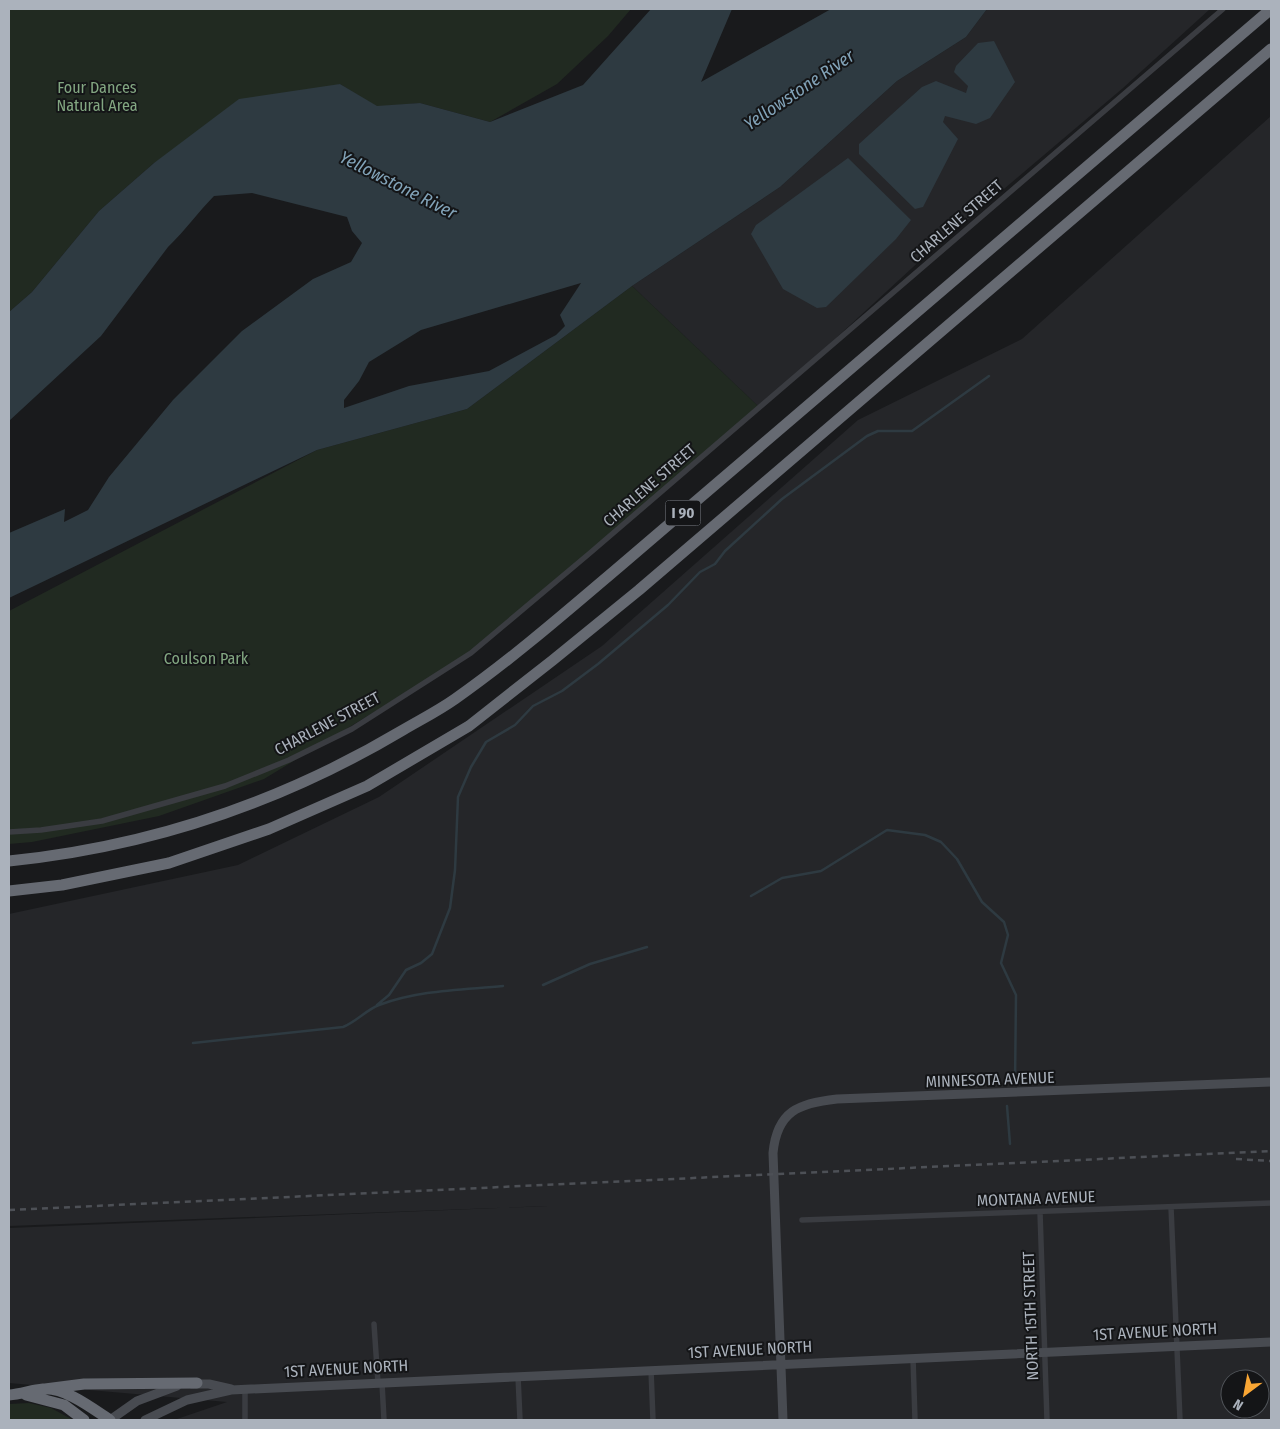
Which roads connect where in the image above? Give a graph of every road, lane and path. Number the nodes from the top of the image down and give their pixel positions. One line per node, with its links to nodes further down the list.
1 (1223, 9): 4 (street, CHARLENE STREET)
2 (1271, 9): 5 (highway, I 90)
3 (1271, 49): 6 (highway, I 90)
4 (9, 832)
5 (9, 861)
6 (9, 891)
7 (1271, 1082): 17 (main road, MINNESOTA AVENUE)
8 (1271, 1203): 9 (street, MONTANA AVENUE)
9 (1171, 1207): 10 (street, MONTANA AVENUE); 14 (street)
10 (1040, 1212): 11 (street, MONTANA AVENUE); 15 (street, NORTH 15TH STREET)
11 (802, 1220)
12 (374, 1324): 21 (street)
13 (1271, 1342): 14 (main road, 1ST AVENUE NORTH)
14 (1177, 1346): 15 (main road, 1ST AVENUE NORTH); 37 (street)
15 (1045, 1352): 16 (main road, 1ST AVENUE NORTH); 36 (street, NORTH 15TH STREET)
16 (913, 1358): 17 (main road, 1ST AVENUE NORTH); 35 (street)
17 (780, 1364): 18 (main road, 1ST AVENUE NORTH); 34 (main road, MINNESOTA AVENUE)
18 (651, 1370): 19 (main road, 1ST AVENUE NORTH); 33 (street)
19 (518, 1376): 21 (main road, 1ST AVENUE NORTH); 32 (street)
20 (197, 1383): 22 (highway); 24 (main road, 1ST AVENUE NORTH); 28 (main road, 1ST AVENUE NORTH)
21 (380, 1383): 23 (main road, 1ST AVENUE NORTH); 31 (street)
22 (45, 1389): 25 (highway); 28 (highway)
23 (244, 1389): 24 (main road, 1ST AVENUE NORTH); 30 (street)
24 (231, 1390): 29 (main road, 1ST AVENUE NORTH)
25 (25, 1394): 26 (highway); 27 (highway)
26 (9, 1395)
27 (84, 1420)
28 (110, 1420)
29 (145, 1420)
30 (245, 1420)
31 (384, 1420)
32 (520, 1420)
33 (653, 1420)
34 (783, 1420)
35 (915, 1420)
36 (1047, 1420)
37 (1180, 1420)

